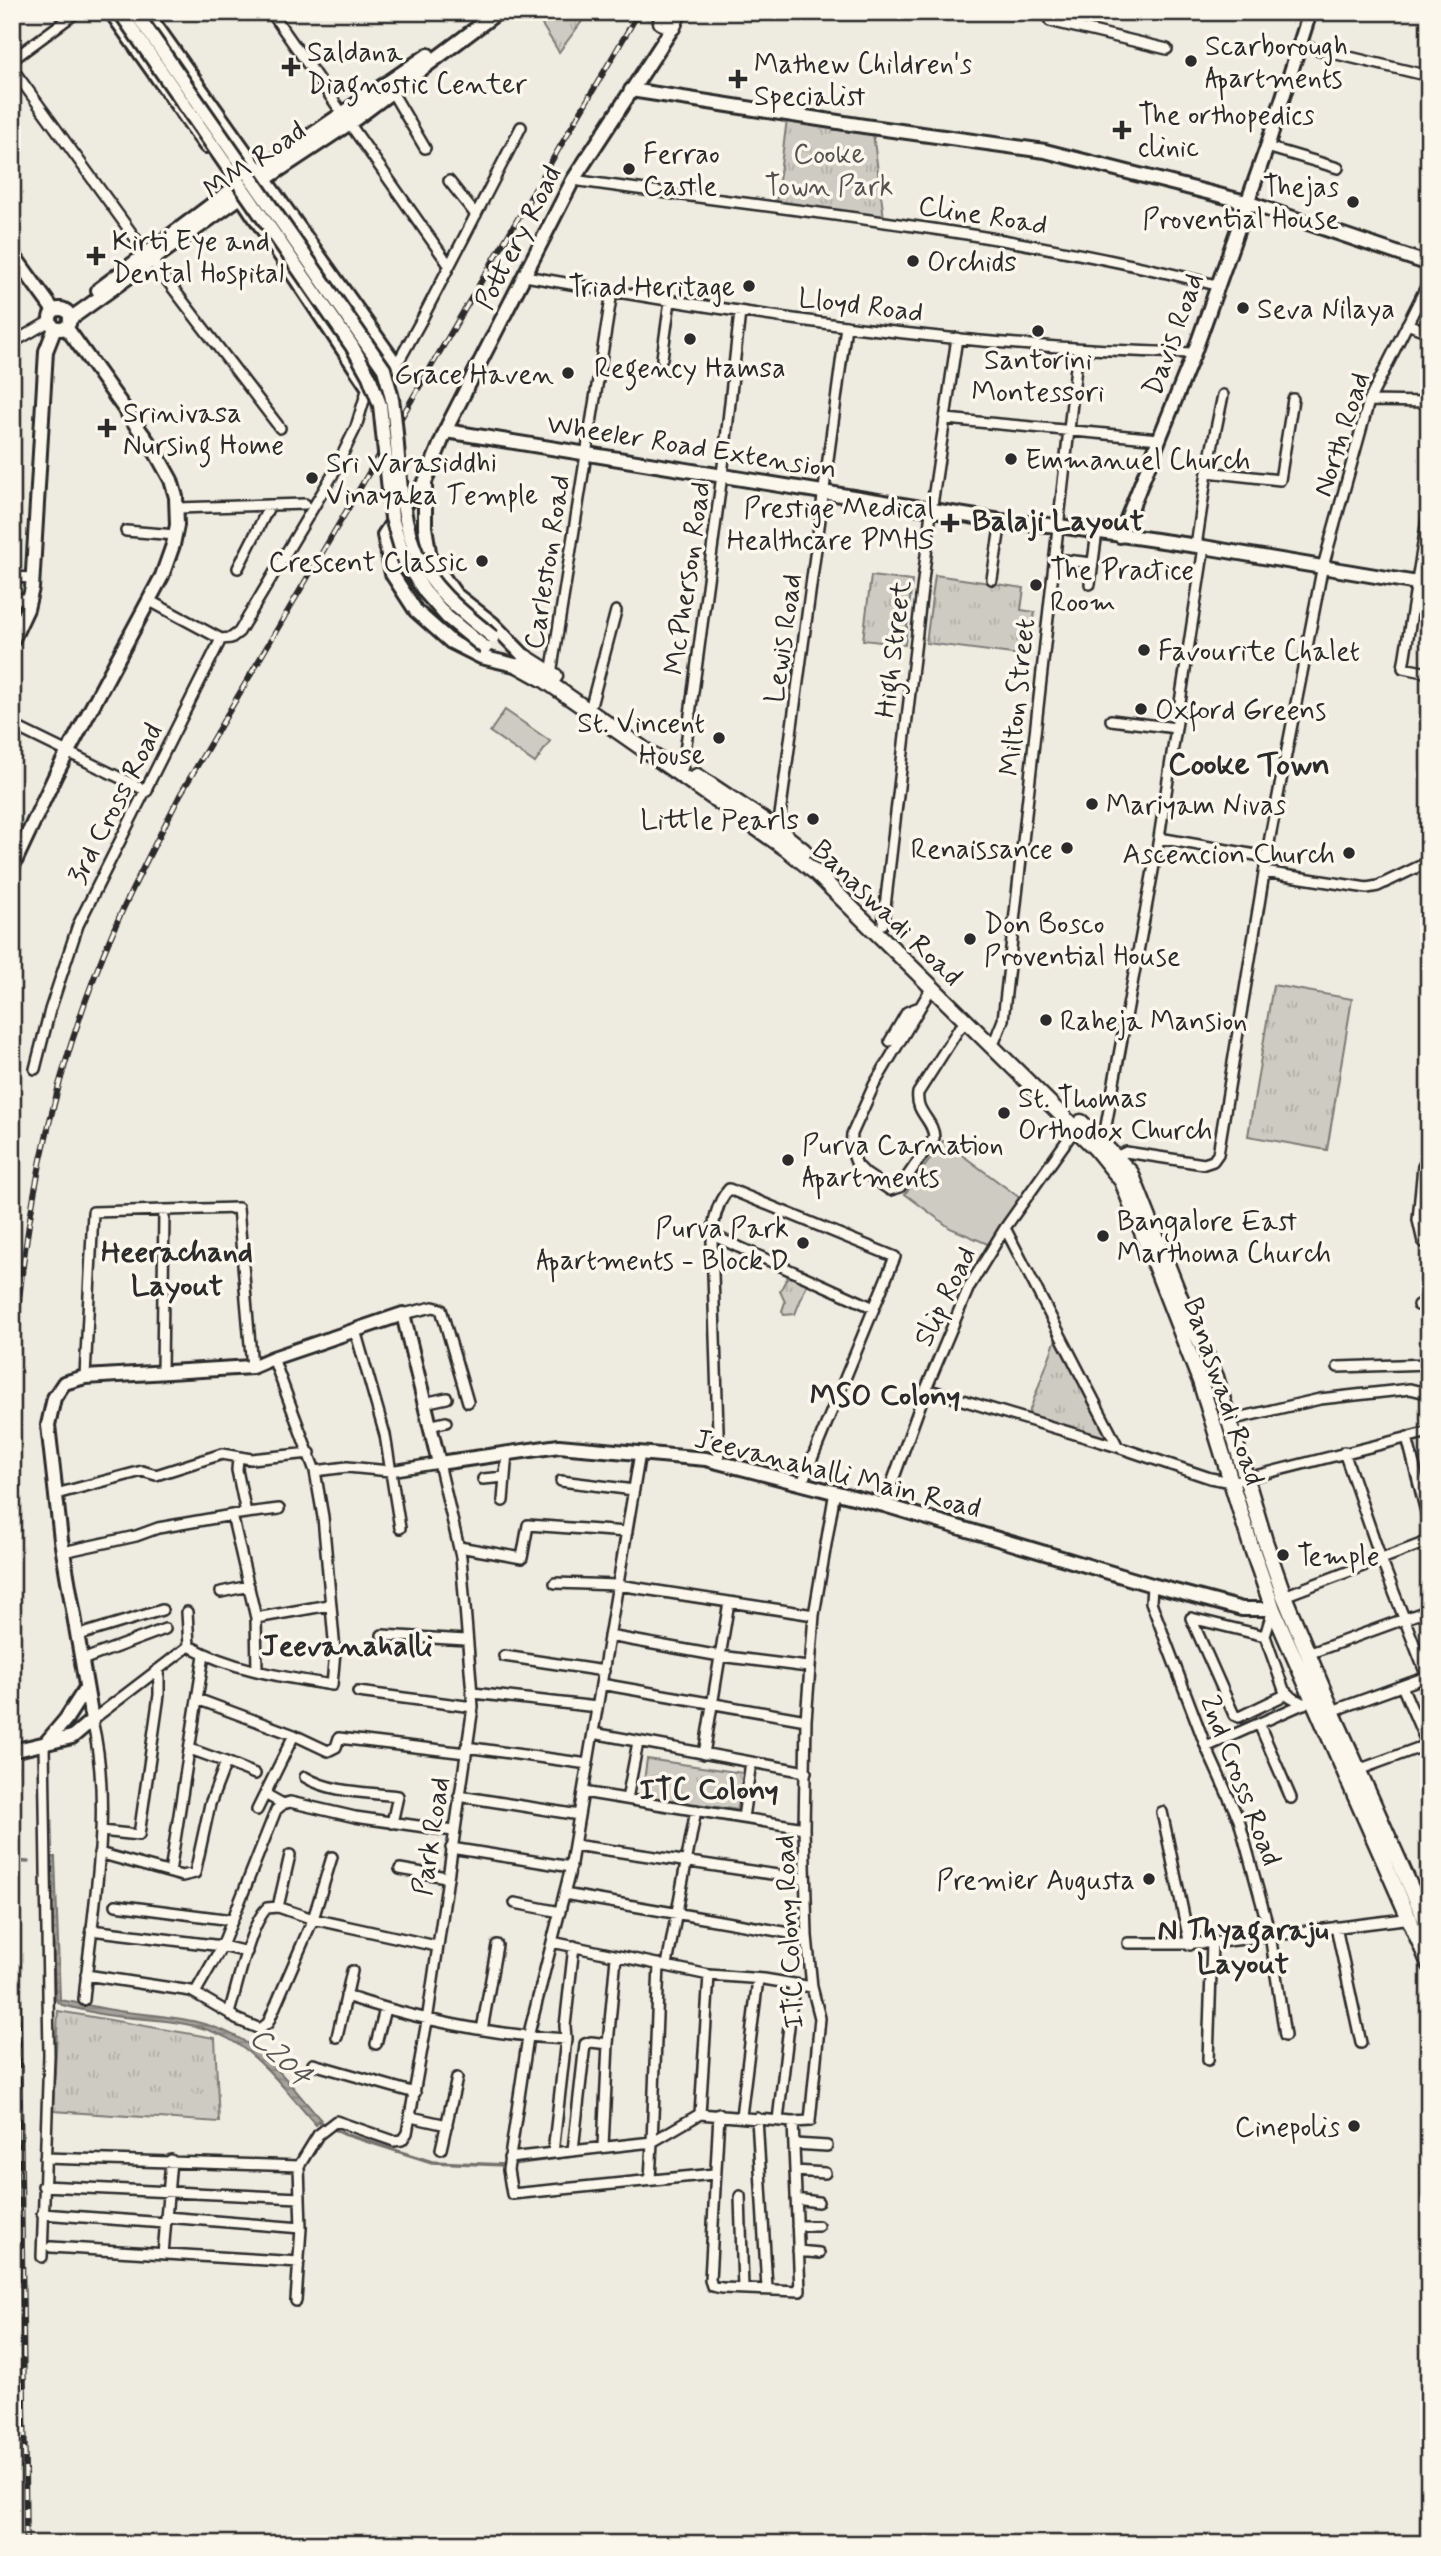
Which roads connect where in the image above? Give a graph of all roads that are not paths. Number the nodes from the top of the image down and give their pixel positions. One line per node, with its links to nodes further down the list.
1 (77, 12): 15 (street)
2 (111, 12): 28 (street)
3 (120, 12): 93 (street, bridge)
4 (135, 12): 93 (street, bridge)
5 (146, 12): 25 (street)
6 (271, 12): 20 (street)
7 (483, 12): 20 (street, MM Road)
8 (498, 12): 19 (street, MM Road)
9 (679, 12): 12 (main road)
10 (1052, 12): 14 (street)
11 (1310, 12): 13 (street, Davis Road)
12 (667, 24): 18 (street, Pottery Road)
13 (1299, 45): 17 (street); 22 (street, Davis Road)
14 (1167, 49)
15 (12, 60)
16 (12, 68): 32 (street)
17 (1429, 76)
18 (631, 90): 26 (street, Pottery Road); 29 (street)
19 (392, 92): 20 (street, MM Road); 23 (street)
20 (346, 118): 25 (street, MM Road); 34 (street)
21 (521, 127): 30 (street)
22 (1267, 147): 24 (street); 29 (street, Davis Road)
23 (425, 148)
24 (1338, 168)
25 (261, 176): 28 (street, MM Road); 50 (street)
26 (573, 180): 35 (street, Pottery Road); 37 (street, Cline Road)
27 (449, 181): 30 (street)
28 (238, 192): 32 (street, MM Road); 51 (street)
29 (1246, 202): 33 (street); 37 (street, Davis Road)
30 (476, 215): 34 (street)
31 (12, 253): 41 (street)
32 (149, 257): 41 (street, MM Road); 57 (street)
33 (1429, 264)
34 (449, 265): 50 (street)
35 (525, 276): 38 (street, Lloyd Road); 58 (street, Pottery Road)
36 (1429, 281): 42 (street, North Road)
37 (1216, 285): 48 (street, Davis Road)
38 (612, 292): 39 (street, Lloyd Road); 61 (street, Carleston Road)
39 (670, 301): 40 (street, Lloyd Road); 49 (street)
40 (740, 312): 43 (street, Lloyd Road); 63 (street, McPherson Road)
41 (60, 320): 46 (street); 69 (street); 83 (street)
42 (1407, 324): 44 (street); 54 (street, North Road)
43 (846, 326): 45 (street, Lloyd Road); 65 (street, Lewis Road)
44 (1428, 332)
45 (957, 338): 47 (street, Lloyd Road); 56 (street, High Street)
46 (12, 343)
47 (1078, 349): 48 (street, Lloyd Road); 59 (street, Milton Street)
48 (1194, 353): 60 (street, Davis Road)
49 (662, 358)
50 (395, 363): 51 (street)
51 (368, 387): 91 (street)
52 (1223, 395): 62 (street)
53 (1293, 400): 62 (street)
54 (1369, 401): 55 (street); 80 (street, North Road)
55 (1429, 402)
56 (946, 419): 59 (street); 70 (street, High Street)
57 (280, 428)
58 (446, 431): 61 (street, Wheeler Road Extension); 64 (street, Pottery Road)
59 (1070, 431): 60 (street); 72 (street, Milton Street)
60 (1159, 439): 76 (street, Davis Road)
61 (587, 453): 63 (street, Wheeler Road Extension); 96 (street, Carleston Road)
62 (1207, 472): 77 (street)
63 (722, 475): 65 (street, Wheeler Road Extension); 102 (street, McPherson Road)
64 (425, 482): 94 (street, Pottery Road); 94 (street, Pottery Road)
65 (825, 491): 70 (street, Wheeler Road Extension); 104 (street, Lewis Road)
66 (304, 504): 67 (street)
67 (270, 505): 69 (street); 81 (street)
68 (1429, 507): 86 (street)
69 (178, 508): 75 (street)
70 (932, 508): 71 (street, Wheeler Road Extension); 110 (street, High Street)
71 (1001, 521): 72 (street, Wheeler Road Extension); 84 (street)
72 (1059, 526): 74 (street, Wheeler Road Extension); 78 (street, Milton Street)
73 (126, 531): 75 (street)
74 (1097, 532): 76 (street, Wheeler Road Extension); 79 (street)
75 (176, 535): 89 (street)
76 (1120, 536): 77 (street, Wheeler Road Extension)
77 (1200, 547): 80 (street, Wheeler Road Extension); 100 (street)
78 (1055, 559): 79 (street); 115 (street, Milton Street)
79 (1093, 563): 85 (street)
80 (1323, 567): 86 (street, Wheeler Road Extension); 106 (street, North Road)
81 (238, 568)
82 (12, 577): 83 (street)
83 (33, 578): 88 (street)
84 (992, 579)
85 (1090, 584)
86 (1422, 584): 95 (street)
87 (12, 599): 88 (street)
88 (30, 600): 92 (street)
89 (150, 601): 91 (street); 101 (street)
90 (616, 611): 97 (street)
91 (220, 639): 103 (street, 3rd Cross Road)
92 (12, 641)
93 (489, 643): 94 (street)
94 (522, 662): 96 (main road, Banaswadi Road); 111 (main road, Banaswadi Road)
95 (1429, 673)
96 (551, 674): 97 (main road, Banaswadi Road)
97 (592, 702): 102 (main road, Banaswadi Road)
98 (1111, 720): 100 (street)
99 (12, 725): 101 (street)
100 (1176, 728): 105 (street)
101 (67, 752): 103 (street); 108 (street)
102 (683, 767): 104 (main road, Banaswadi Road)
103 (147, 791): 116 (street, 3rd Cross Road)
104 (778, 830): 110 (main road, Banaswadi Road)
105 (1159, 838): 106 (street); 118 (street)
106 (1266, 857): 109 (street, North Road)
107 (1429, 866): 109 (street)
108 (12, 868)
109 (1264, 872): 119 (street, North Road)
110 (883, 923): 115 (main road, Banaswadi Road)
111 (932, 987): 112 (street); 113 (main road, Banaswadi Road)
112 (917, 1008): 113 (street); 114 (street)
113 (966, 1022): 115 (main road, Banaswadi Road)
114 (890, 1041)
115 (991, 1042): 117 (main road, Banaswadi Road)
116 (35, 1069)
117 (1078, 1125): 118 (main road, Banaswadi Road); 122 (street, Slip Road)
118 (1099, 1145): 119 (main road, Banaswadi Road)
119 (1112, 1160): 141 (main road, Banaswadi Road); 143 (main road, Banaswadi Road)
120 (1429, 1162): 124 (street)
121 (164, 1210): 132 (street); 134 (street); 135 (street)
122 (1005, 1228): 136 (street, Slip Road); 147 (street)
123 (712, 1235): 127 (street); 127 (street); 153 (street)
124 (1423, 1242)
125 (1418, 1305): 126 (street)
126 (1429, 1305)
127 (874, 1308): 161 (street)
128 (403, 1314): 129 (street); 139 (street); 140 (street)
129 (355, 1329): 130 (street); 156 (street)
130 (272, 1358): 132 (street); 150 (street)
131 (1429, 1364): 133 (street)
132 (252, 1367): 134 (street)
133 (1338, 1367)
134 (162, 1373): 135 (street)
135 (85, 1377): 164 (street)
136 (926, 1389): 147 (street); 166 (street, Slip Road)
137 (1426, 1393): 141 (street)
138 (447, 1398): 140 (street)
139 (468, 1402)
140 (424, 1403): 144 (street)
141 (1228, 1420): 143 (street); 159 (main road, Banaswadi Road)
142 (446, 1422): 144 (street)
143 (1213, 1424): 159 (main road, Banaswadi Road)
144 (429, 1426): 154 (street)
145 (1429, 1432): 146 (street)
146 (1407, 1437): 149 (street); 170 (street)
147 (1118, 1447): 159 (street)
148 (507, 1452): 151 (street, Jeevanahalli Main Road); 154 (street, Jeevanahalli Main Road); 157 (street)
149 (1344, 1452): 159 (street); 176 (street)
150 (310, 1453): 152 (street); 155 (street)
151 (640, 1453): 153 (street, Jeevanahalli Main Road); 162 (street)
152 (238, 1458): 164 (street); 168 (street)
153 (719, 1462): 161 (street, Jeevanahalli Main Road)
154 (439, 1463): 156 (street); 174 (street, Park Road)
155 (316, 1471): 156 (street); 184 (street)
156 (390, 1471): 171 (street)
157 (505, 1477): 158 (street); 165 (street)
158 (483, 1479)
159 (1238, 1480): 182 (main road, Banaswadi Road); 185 (main road, Banaswadi Road)
160 (561, 1481): 162 (street)
161 (802, 1483): 163 (street, Jeevanahalli Main Road)
162 (634, 1490): 172 (street)
163 (835, 1491): 166 (street, Jeevanahalli Main Road); 189 (street, ITC Colony Road)
164 (56, 1494): 175 (street)
165 (503, 1500)
166 (884, 1505): 179 (street, Jeevanahalli Main Road)
167 (279, 1509): 168 (street)
168 (246, 1513): 169 (street)
169 (232, 1516): 175 (street); 180 (street)
170 (1429, 1524)
171 (400, 1528)
172 (627, 1532): 174 (street); 178 (street)
173 (1429, 1542): 176 (street)
174 (459, 1547): 197 (street, Park Road)
175 (63, 1552): 193 (street)
176 (1381, 1559): 182 (street); 191 (street)
177 (555, 1583): 178 (street)
178 (618, 1585): 183 (street); 195 (street)
179 (1152, 1585): 185 (street, Jeevanahalli Main Road); 229 (street, 2nd Cross Road)
180 (249, 1586): 181 (street); 190 (street)
181 (221, 1592)
182 (1284, 1596): 199 (main road, Banaswadi Road)
183 (729, 1602): 189 (street); 202 (street)
184 (329, 1605): 190 (street); 206 (street)
185 (1273, 1609): 196 (street); 216 (main road, Banaswadi Road)
186 (1429, 1609): 191 (street)
187 (162, 1610): 193 (street)
188 (187, 1612): 198 (street)
189 (814, 1615): 204 (street, ITC Colony Road)
190 (256, 1618): 206 (street)
191 (1404, 1619): 199 (street); 208 (street)
192 (165, 1629): 203 (street)
193 (79, 1635): 203 (street)
194 (382, 1635): 197 (street)
195 (609, 1636): 202 (street); 207 (street)
196 (1265, 1636): 214 (street); 214 (street)
197 (466, 1640): 213 (street, Park Road)
198 (189, 1646): 200 (street); 205 (street)
199 (1308, 1654): 220 (main road, Banaswadi Road)
200 (204, 1655): 206 (street); 215 (street)
201 (504, 1656): 207 (street)
202 (720, 1656): 204 (street); 217 (street)
203 (82, 1660): 211 (street)
204 (808, 1667): 222 (street, ITC Colony Road)
205 (159, 1669): 221 (street); 254 (street)
206 (257, 1671)
207 (604, 1671): 209 (street)
208 (1428, 1676): 210 (street)
209 (601, 1684): 217 (street); 219 (street)
210 (1402, 1686): 220 (street); 227 (street)
211 (86, 1688): 221 (street); 228 (street)
212 (358, 1692): 218 (street)
213 (473, 1693): 218 (street, Park Road); 219 (street)
214 (1287, 1694): 216 (street)
215 (197, 1699): 225 (street); 231 (street)
216 (1308, 1702): 223 (street); 275 (main road, Banaswadi Road)
217 (712, 1703): 222 (street); 233 (street)
218 (473, 1707): 232 (street, Park Road)
219 (597, 1707): 224 (street)
220 (1332, 1711): 237 (main road, Banaswadi Road)
221 (92, 1720): 228 (street); 254 (street)
222 (806, 1720): 238 (street, ITC Colony Road)
223 (1259, 1724): 229 (street); 244 (street)
224 (593, 1733): 226 (street); 236 (street)
225 (294, 1735): 232 (street); 242 (street)
226 (638, 1742): 233 (street); 245 (street)
227 (1428, 1744): 237 (street)
228 (44, 1745): 230 (street); 331 (street)
229 (1206, 1747): 278 (street, 2nd Cross Road)
230 (21, 1749)
231 (190, 1749): 234 (street); 264 (street)
232 (466, 1750): 236 (street); 243 (street, Park Road)
233 (704, 1754): 235 (street)
234 (226, 1762): 239 (street); 264 (street)
235 (751, 1762): 238 (street); 251 (street)
236 (588, 1764): 241 (street)
237 (1358, 1770): 275 (main road, Banaswadi Road)
238 (806, 1772): 253 (street, ITC Colony Road)
239 (256, 1774)
240 (305, 1777): 252 (street)
241 (583, 1792): 245 (street); 250 (street)
242 (265, 1794): 246 (street); 247 (street)
243 (459, 1796): 250 (street); 255 (street, Park Road)
244 (1290, 1798)
245 (628, 1799): 248 (street)
246 (283, 1804): 252 (street); 274 (street)
247 (257, 1810)
248 (696, 1810): 251 (street); 261 (street)
249 (1162, 1812): 284 (street)
250 (579, 1815): 256 (street)
251 (743, 1818): 253 (street)
252 (392, 1822): 255 (street)
253 (804, 1828): 266 (street, ITC Colony Road)
254 (101, 1830): 258 (street)
255 (453, 1831): 257 (street, Park Road)
256 (574, 1844): 261 (street); 262 (street)
257 (451, 1848): 262 (street); 265 (street, Park Road)
258 (99, 1853): 264 (street); 277 (street)
259 (290, 1855): 270 (street)
260 (332, 1857): 273 (street)
261 (686, 1861): 266 (street); 272 (street)
262 (570, 1867): 267 (street)
263 (400, 1869): 265 (street)
264 (170, 1872)
265 (446, 1877): 286 (street, Park Road)
266 (804, 1879): 279 (street, ITC Colony Road)
267 (565, 1894): 271 (street); 272 (street)
268 (515, 1903): 271 (street)
269 (116, 1905): 274 (street)
270 (278, 1907): 273 (street); 288 (street)
271 (560, 1912): 280 (street)
272 (676, 1913): 279 (street); 291 (street)
273 (313, 1919): 286 (street); 302 (street)
274 (233, 1920): 285 (street)
275 (1420, 1920): 276 (street); 290 (main road, Banaswadi Road)
276 (1335, 1927): 278 (street); 309 (street)
277 (91, 1930): 285 (street); 293 (street)
278 (1270, 1934): 282 (street); 305 (street, 2nd Cross Road)
279 (807, 1936): 297 (street, ITC Colony Road)
280 (552, 1942): 287 (street); 307 (street)
281 (1128, 1943): 284 (street)
282 (1212, 1943): 284 (street); 312 (street)
283 (497, 1945): 304 (street)
284 (1191, 1945)
285 (222, 1946): 288 (street); 298 (street)
286 (436, 1946): 303 (street, Park Road)
287 (574, 1947): 289 (street); 308 (street)
288 (247, 1952): 302 (street)
289 (616, 1956): 291 (street); 311 (street)
290 (1429, 1964)
291 (663, 1965): 294 (street); 324 (street)
292 (352, 1971): 299 (street)
293 (86, 1975): 298 (street); 300 (street)
294 (709, 1975): 295 (street); 316 (street)
295 (758, 1979): 296 (street); 318 (street)
296 (794, 1984): 297 (street); 321 (street)
297 (812, 1987): 322 (street, ITC Colony Road)
298 (195, 1993): 302 (street)
299 (346, 1996): 301 (street); 306 (street)
300 (84, 2000)
301 (385, 2009): 303 (street); 310 (street)
302 (229, 2013)
303 (427, 2021): 304 (street); 315 (street, Park Road)
304 (482, 2030): 307 (street)
305 (1285, 2036)
306 (337, 2037)
307 (528, 2037): 308 (street); 332 (street)
308 (566, 2039): 330 (street)
309 (1361, 2043)
310 (376, 2044)
311 (608, 2044): 326 (street); 329 (street)
312 (1208, 2060)
313 (313, 2064): 315 (street)
314 (457, 2078): 323 (street)
315 (415, 2093): 319 (street, Park Road)
316 (700, 2114): 317 (street); 324 (street)
317 (719, 2114): 318 (street); 337 (street)
318 (741, 2116): 320 (street)
319 (411, 2118): 323 (street); 334 (street)
320 (757, 2118): 321 (street); 357 (street)
321 (778, 2120): 322 (street)
322 (793, 2122): 325 (street)
323 (447, 2125): 328 (street)
324 (652, 2142): 326 (street); 338 (street)
325 (794, 2144): 327 (street); 335 (street)
326 (603, 2146): 329 (street)
327 (827, 2146)
328 (440, 2149)
329 (573, 2150): 330 (street)
330 (553, 2152): 332 (street)
331 (44, 2158): 333 (street); 339 (street)
332 (509, 2158): 338 (street)
333 (171, 2160): 334 (street); 340 (street)
334 (299, 2166): 342 (street)
335 (795, 2171): 336 (street); 343 (street)
336 (825, 2173)
337 (714, 2174): 338 (street); 356 (street)
338 (650, 2180)
339 (43, 2186): 340 (street); 345 (street)
340 (168, 2192): 342 (street); 346 (street)
341 (740, 2196): 356 (street)
342 (300, 2198): 349 (street)
343 (796, 2199): 344 (street); 347 (street)
344 (818, 2202)
345 (42, 2214): 346 (street); 354 (street)
346 (166, 2220): 349 (street); 352 (street)
347 (797, 2226): 348 (street); 351 (street)
348 (818, 2226)
349 (301, 2228): 355 (street)
350 (51, 2247): 352 (street)
351 (798, 2251): 353 (street); 357 (street)
352 (163, 2253): 355 (street)
353 (819, 2253)
354 (41, 2257)
355 (299, 2262): 358 (street)
356 (743, 2288): 357 (street)
357 (767, 2288)
358 (296, 2301)

